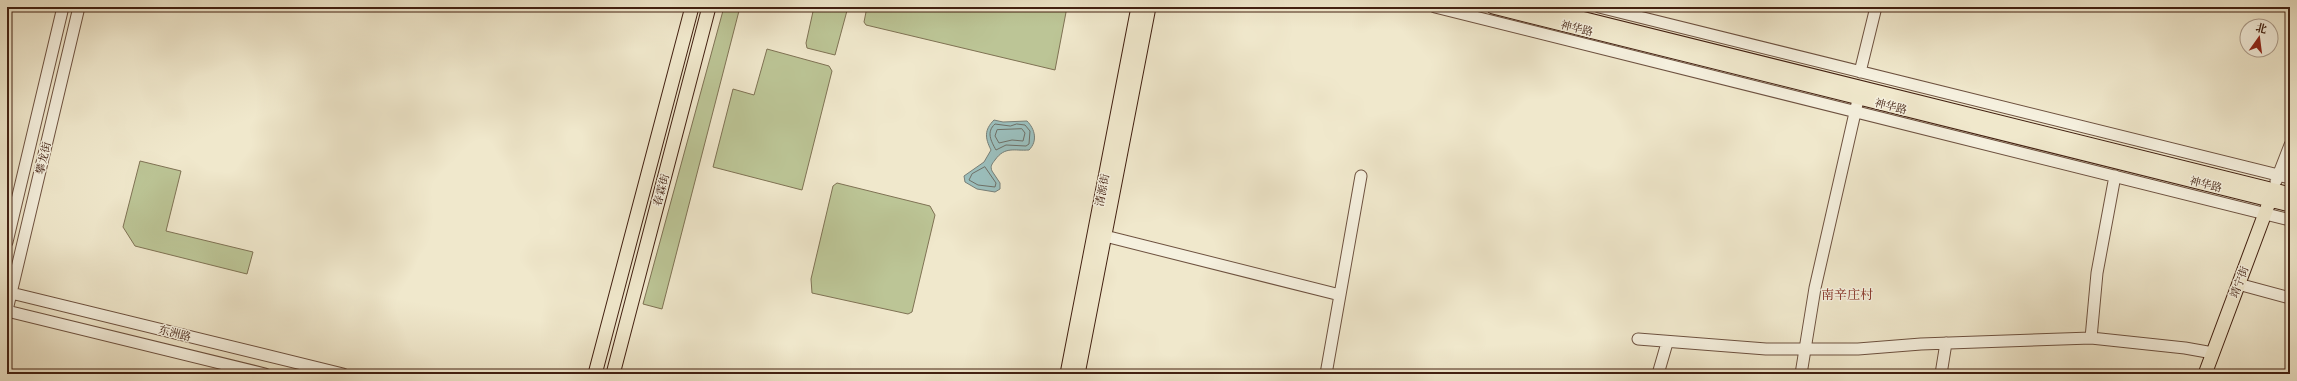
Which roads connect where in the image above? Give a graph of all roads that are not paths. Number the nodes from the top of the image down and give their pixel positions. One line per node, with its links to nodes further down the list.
1 (63, 7): 27 (street, 攀龙街)
2 (79, 7): 29 (street, 攀龙街)
3 (692, 7): 41 (main road, 春霖街)
4 (709, 7): 42 (main road, 春霖街)
5 (1138, 7): 43 (main road, 清源街)
6 (1149, 7): 26 (main road, 清源街)
7 (1435, 7): 15 (street)
8 (1493, 7): 14 (main road, 神华路)
9 (1537, 7): 12 (main road, 神华路)
10 (1599, 7): 13 (street)
11 (1876, 7): 13 (street)
12 (1575, 12): 22 (main road, 神华路)
13 (1860, 72): 17 (street)
14 (1859, 98): 15 (street); 22 (main road, 神华路)
15 (1855, 112): 19 (street); 37 (street)
16 (2290, 144): 17 (street)
17 (2279, 175): 20 (street); 22 (street)
18 (1361, 176): 30 (street)
19 (2115, 176): 24 (street); 33 (street)
20 (2290, 178)
21 (2290, 194): 22 (main road, 神华路)
22 (2271, 195): 23 (main road, 神华路); 24 (main road, 靖宁街)
23 (2290, 205)
24 (2264, 214): 25 (street); 28 (main road, 靖宁街)
25 (2290, 220)
26 (1105, 236): 30 (street); 44 (main road, 清源街)
27 (7, 242)
28 (2238, 284): 31 (street); 38 (main road, 靖宁街)
29 (9, 292): 32 (street, 攀龙街); 40 (street, 东洲路)
30 (1340, 295): 45 (street)
31 (2290, 298)
32 (7, 310): 39 (street, 东洲路)
33 (2091, 338): 36 (street); 38 (street)
34 (1638, 339): 35 (street)
35 (1667, 343): 37 (street); 46 (street)
36 (1946, 343): 37 (street); 48 (street)
37 (1805, 349): 47 (street)
38 (2212, 353): 49 (main road, 靖宁街)
39 (265, 374)
40 (343, 374)
41 (595, 374)
42 (613, 374)
43 (1067, 374)
44 (1078, 374)
45 (1326, 374)
46 (1658, 374)
47 (1801, 374)
48 (1942, 374)
49 (2205, 374)

